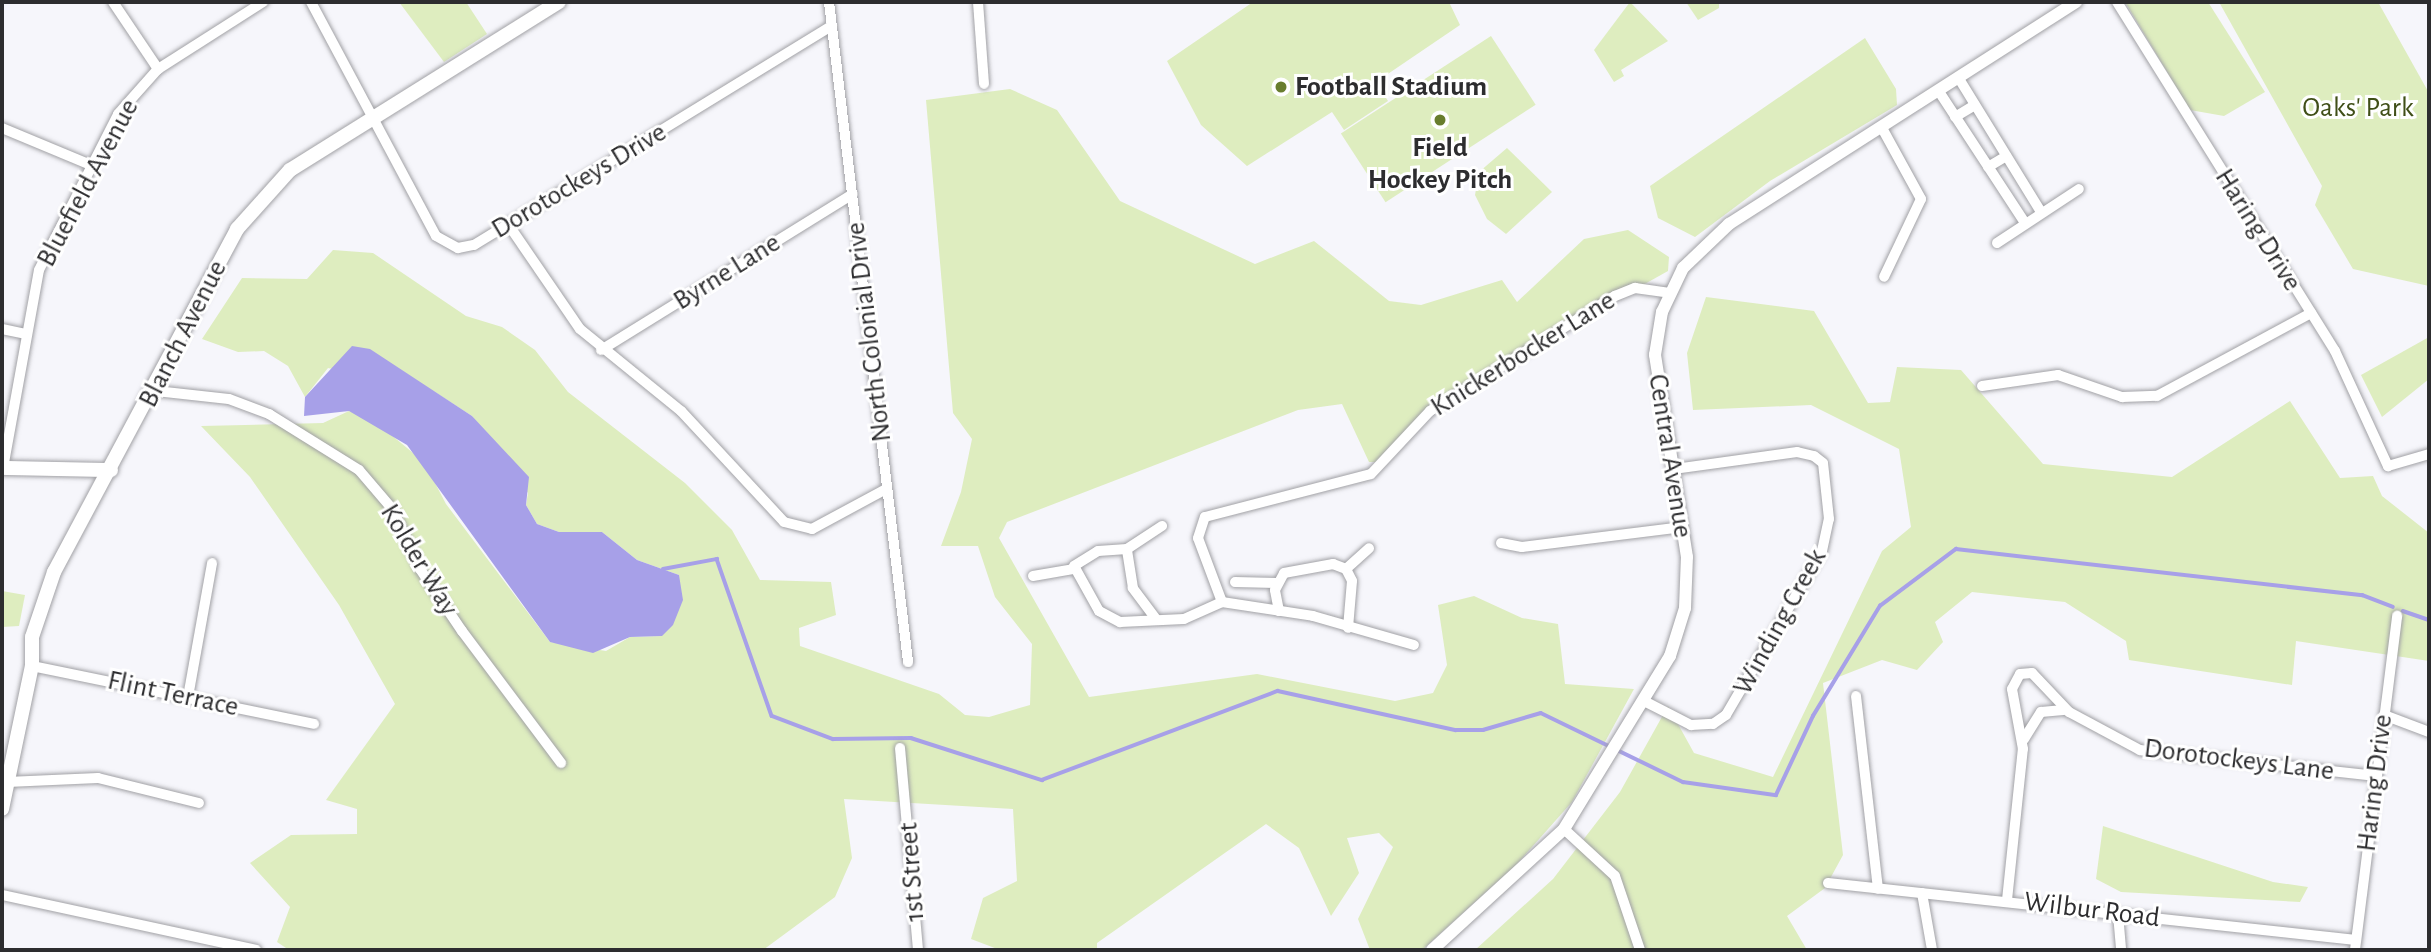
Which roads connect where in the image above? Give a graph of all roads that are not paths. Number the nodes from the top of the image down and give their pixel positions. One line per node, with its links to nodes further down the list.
1 (113, 2): 10 (street)
2 (262, 2): 10 (street, Bluefield Avenue)
3 (311, 2): 16 (street, Dorotockeys Drive)
4 (829, 2): 9 (street, North Colonial Drive)
5 (978, 2): 12 (street)
6 (2076, 2): 11 (street, Central Avenue)
7 (2116, 2): 30 (street, Haring Drive)
8 (552, 4): 16 (main road, Blanch Avenue)
9 (832, 26): 23 (street, North Colonial Drive); 26 (street, Dorotockeys Drive)
10 (158, 69): 20 (street, Bluefield Avenue)
11 (1958, 77): 13 (street, Central Avenue); 14 (street)
12 (984, 84)
13 (1938, 90): 15 (street); 18 (street, Central Avenue)
14 (1975, 105): 15 (street); 19 (street)
15 (1955, 117): 21 (street)
16 (370, 121): 26 (street, Dorotockeys Drive); 35 (main road, Blanch Avenue)
17 (2, 128): 20 (street)
18 (1882, 128): 28 (street); 29 (street, Central Avenue)
19 (2006, 156): 21 (street); 24 (street)
20 (91, 165): 32 (street, Bluefield Avenue)
21 (1988, 167): 25 (street)
22 (2079, 189): 24 (street)
23 (853, 194): 33 (street, Byrne Lane); 40 (street, North Colonial Drive)
24 (2041, 212): 25 (street)
25 (2025, 223): 27 (street)
26 (508, 224): 33 (street)
27 (1997, 243)
28 (1884, 277)
29 (1670, 293): 38 (street, Central Avenue); 52 (street, Knickerbocker Lane)
30 (2311, 313): 34 (street); 36 (street, Haring Drive)
31 (2, 329): 32 (street)
32 (26, 334): 37 (street, Bluefield Avenue)
33 (601, 350): 40 (street)
34 (1982, 386)
35 (156, 391): 39 (main road, Blanch Avenue); 69 (street, Kolder Way)
36 (2429, 454)
37 (2, 468): 39 (main road)
38 (1675, 469): 42 (street, Central Avenue); 62 (street, Winding Creek)
39 (111, 470): 59 (main road, Blanch Avenue)
40 (886, 489): 58 (street, North Colonial Drive)
41 (1163, 526): 45 (street)
42 (1683, 527): 43 (street); 62 (street, Central Avenue)
43 (1501, 543)
44 (1369, 548): 48 (street)
45 (1127, 550): 47 (street); 55 (street)
46 (212, 563): 61 (street)
47 (1074, 569): 49 (street); 55 (street)
48 (1346, 569): 51 (street); 56 (street)
49 (1033, 576)
50 (1236, 582): 51 (street)
51 (1276, 583): 53 (street)
52 (1222, 602): 53 (street); 55 (street)
53 (1279, 611): 56 (street)
54 (2397, 616): 64 (street, Haring Drive)
55 (1156, 619)
56 (1348, 628): 57 (street)
57 (1414, 645)
58 (908, 662)
59 (32, 666): 61 (street, Flint Terrace); 71 (main road, Blanch Avenue)
60 (1856, 696): 76 (street)
61 (188, 697): 65 (street, Flint Terrace)
62 (1644, 701): 74 (street, Central Avenue)
63 (2070, 712): 68 (street, Dorotockeys Lane); 68 (street, Dorotockeys Lane); 70 (street, Dorotockeys Lane)
64 (2384, 715): 66 (street); 70 (street, Haring Drive)
65 (314, 724)
66 (2429, 732)
67 (900, 748): 83 (street, 1st Street)
68 (2023, 748): 79 (street, Dorotockeys Lane)
69 (561, 763)
70 (2374, 776): 81 (street, Haring Drive)
71 (8, 782): 72 (street); 73 (main road, Blanch Avenue)
72 (200, 803)
73 (2, 809)
74 (1564, 830): 84 (street, Central Avenue); 85 (street)
75 (1828, 883): 76 (street, Wilbur Road)
76 (1878, 889): 77 (street, Wilbur Road)
77 (1922, 893): 79 (street, Wilbur Road); 86 (street)
78 (2, 895): 82 (street)
79 (2007, 900): 80 (street, Wilbur Road)
80 (2118, 914): 81 (street, Wilbur Road); 87 (street)
81 (2356, 945)
82 (256, 950)
83 (918, 950)
84 (1432, 950)
85 (1640, 950)
86 (1932, 950)
87 (2121, 950)

